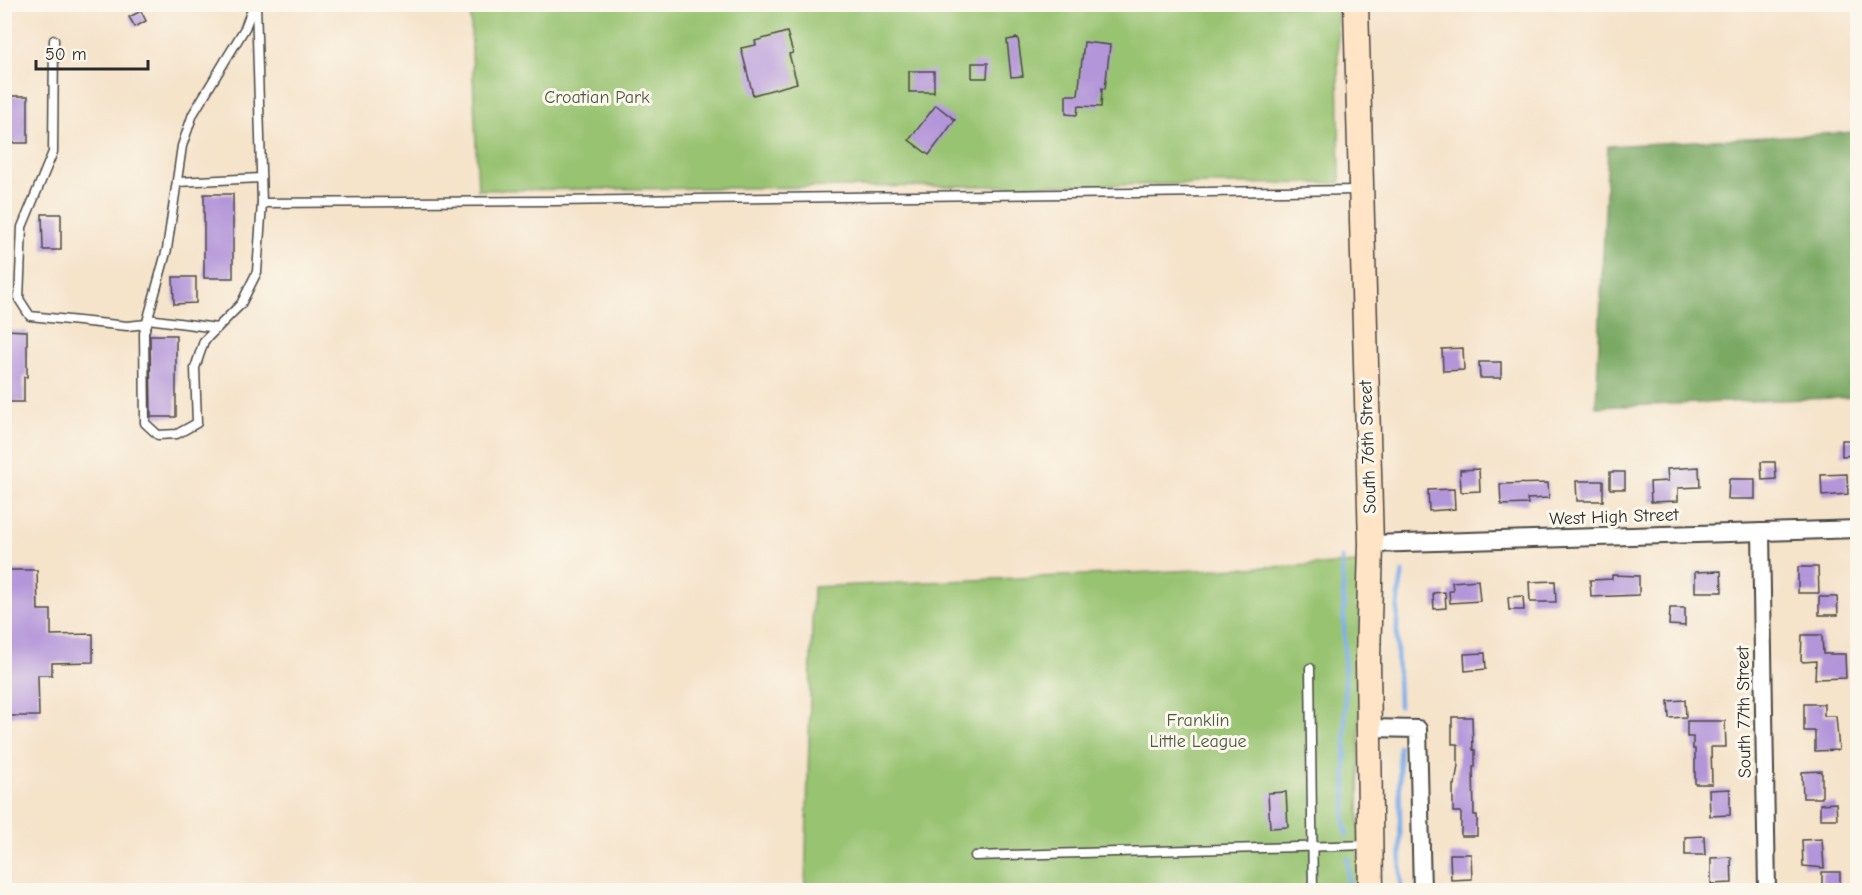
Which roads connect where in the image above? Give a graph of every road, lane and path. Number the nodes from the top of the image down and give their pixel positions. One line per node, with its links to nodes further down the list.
1 (255, 4): 4 (lane); 5 (lane)
2 (1356, 4): 6 (main road, South 76th Street)
3 (54, 40): 8 (lane)
4 (261, 178): 5 (lane); 7 (lane)
5 (177, 182): 8 (lane)
6 (1361, 190): 7 (lane); 12 (main road, South 76th Street)
7 (262, 203): 9 (lane)
8 (148, 322): 9 (lane); 9 (lane)
9 (217, 328)
10 (1857, 529): 11 (street, West High Street)
11 (1761, 532): 12 (street, West High Street); 21 (street, South 77th Street)
12 (1371, 543): 14 (main road, South 76th Street)
13 (1310, 669): 16 (lane)
14 (1369, 728): 15 (main road, South 76th Street); 20 (street)
15 (1370, 845): 16 (lane); 19 (main road, South 76th Street)
16 (1313, 847): 17 (lane); 18 (lane)
17 (975, 856)
18 (1313, 891)
19 (1371, 891)
20 (1422, 891)
21 (1767, 891)

